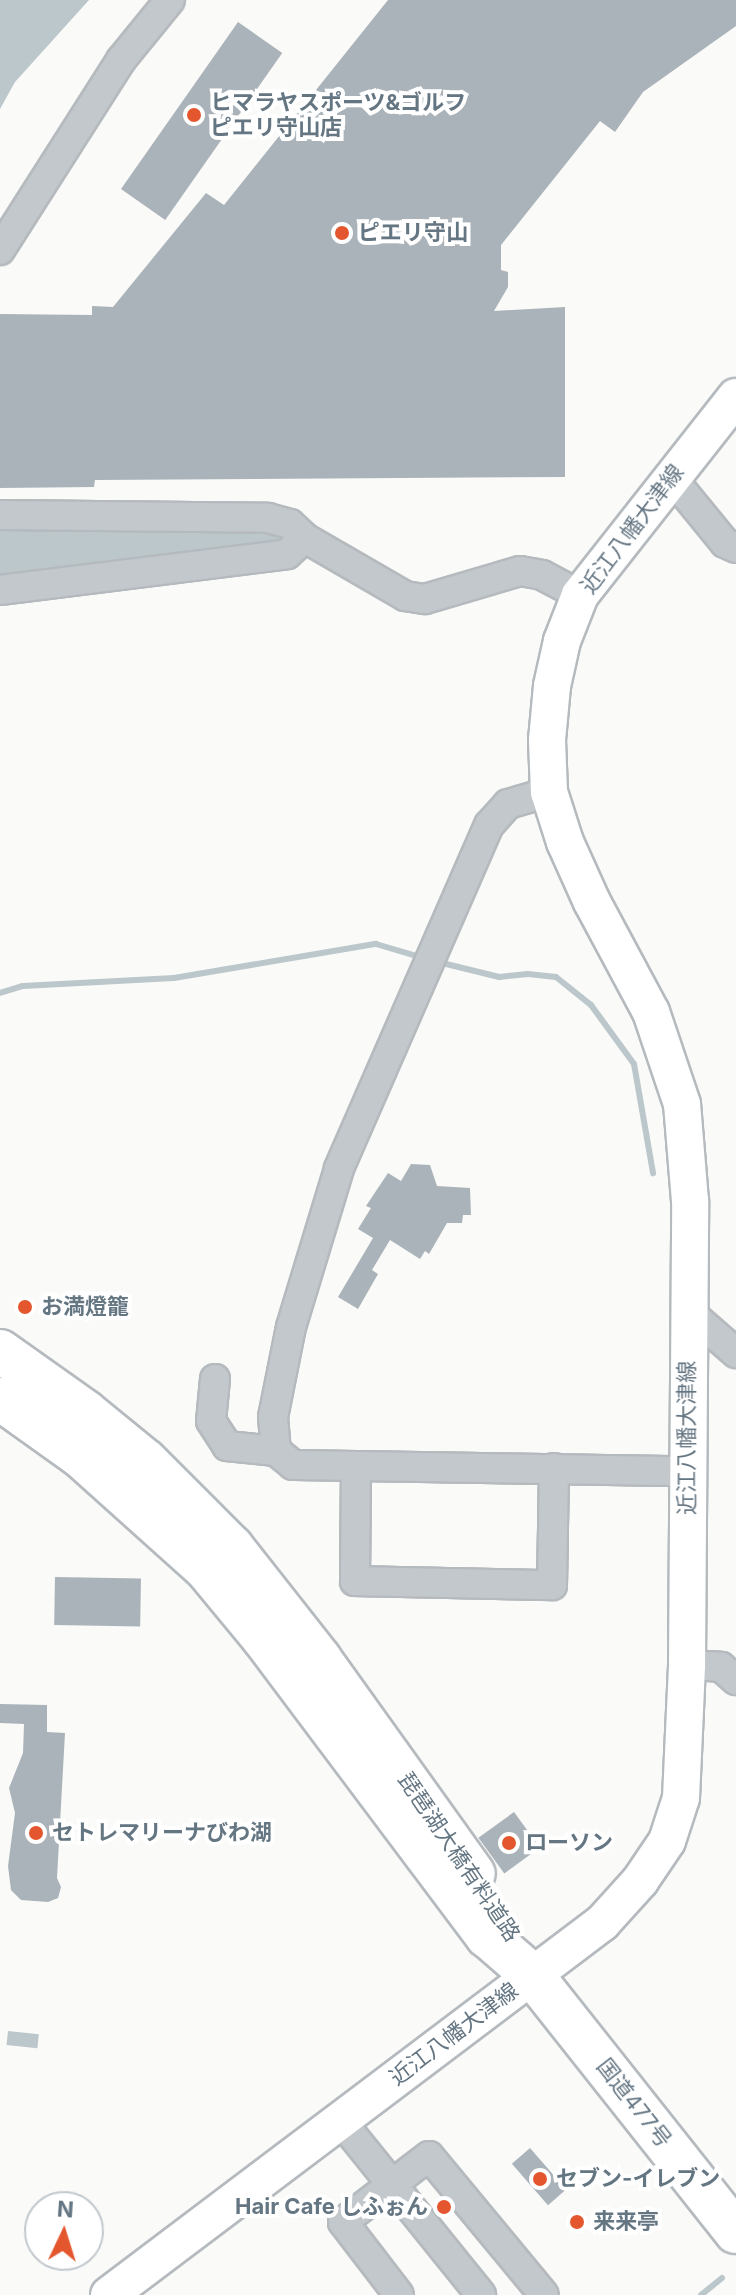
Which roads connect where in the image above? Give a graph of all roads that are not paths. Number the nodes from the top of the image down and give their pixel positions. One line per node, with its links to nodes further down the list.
1 (170, 0): 2 (street)
2 (0, 250)
3 (736, 397): 4 (main road, 近江八幡大津線)
4 (671, 477): 7 (street); 9 (main road, 近江八幡大津線)
5 (0, 515): 6 (street)
6 (305, 538): 8 (street); 9 (street)
7 (736, 548)
8 (0, 590)
9 (580, 595): 10 (main road, 近江八幡大津線)
10 (549, 792): 11 (main road, 近江八幡大津線); 16 (street)
11 (688, 1311): 13 (street); 19 (main road, 近江八幡大津線)
12 (0, 1351): 22 (highway, 琵琶湖大橋有料道路)
13 (736, 1353)
14 (215, 1379): 16 (street)
15 (0, 1399): 22 (highway, 琵琶湖大橋有料道路)
16 (276, 1451): 17 (street)
17 (356, 1466): 18 (street); 18 (street)
18 (554, 1468): 19 (street)
19 (686, 1471): 20 (main road, 近江八幡大津線)
20 (687, 1665): 21 (street); 22 (main road, 近江八幡大津線)
21 (736, 1680)
22 (532, 1975): 23 (main road, 近江八幡大津線); 25 (highway, 国道477号)
23 (340, 2120): 24 (street); 26 (main road, 近江八幡大津線)
24 (392, 2181): 27 (street); 28 (street); 29 (street)
25 (736, 2232)
26 (109, 2295)
27 (399, 2295)
28 (481, 2295)
29 (544, 2295)

